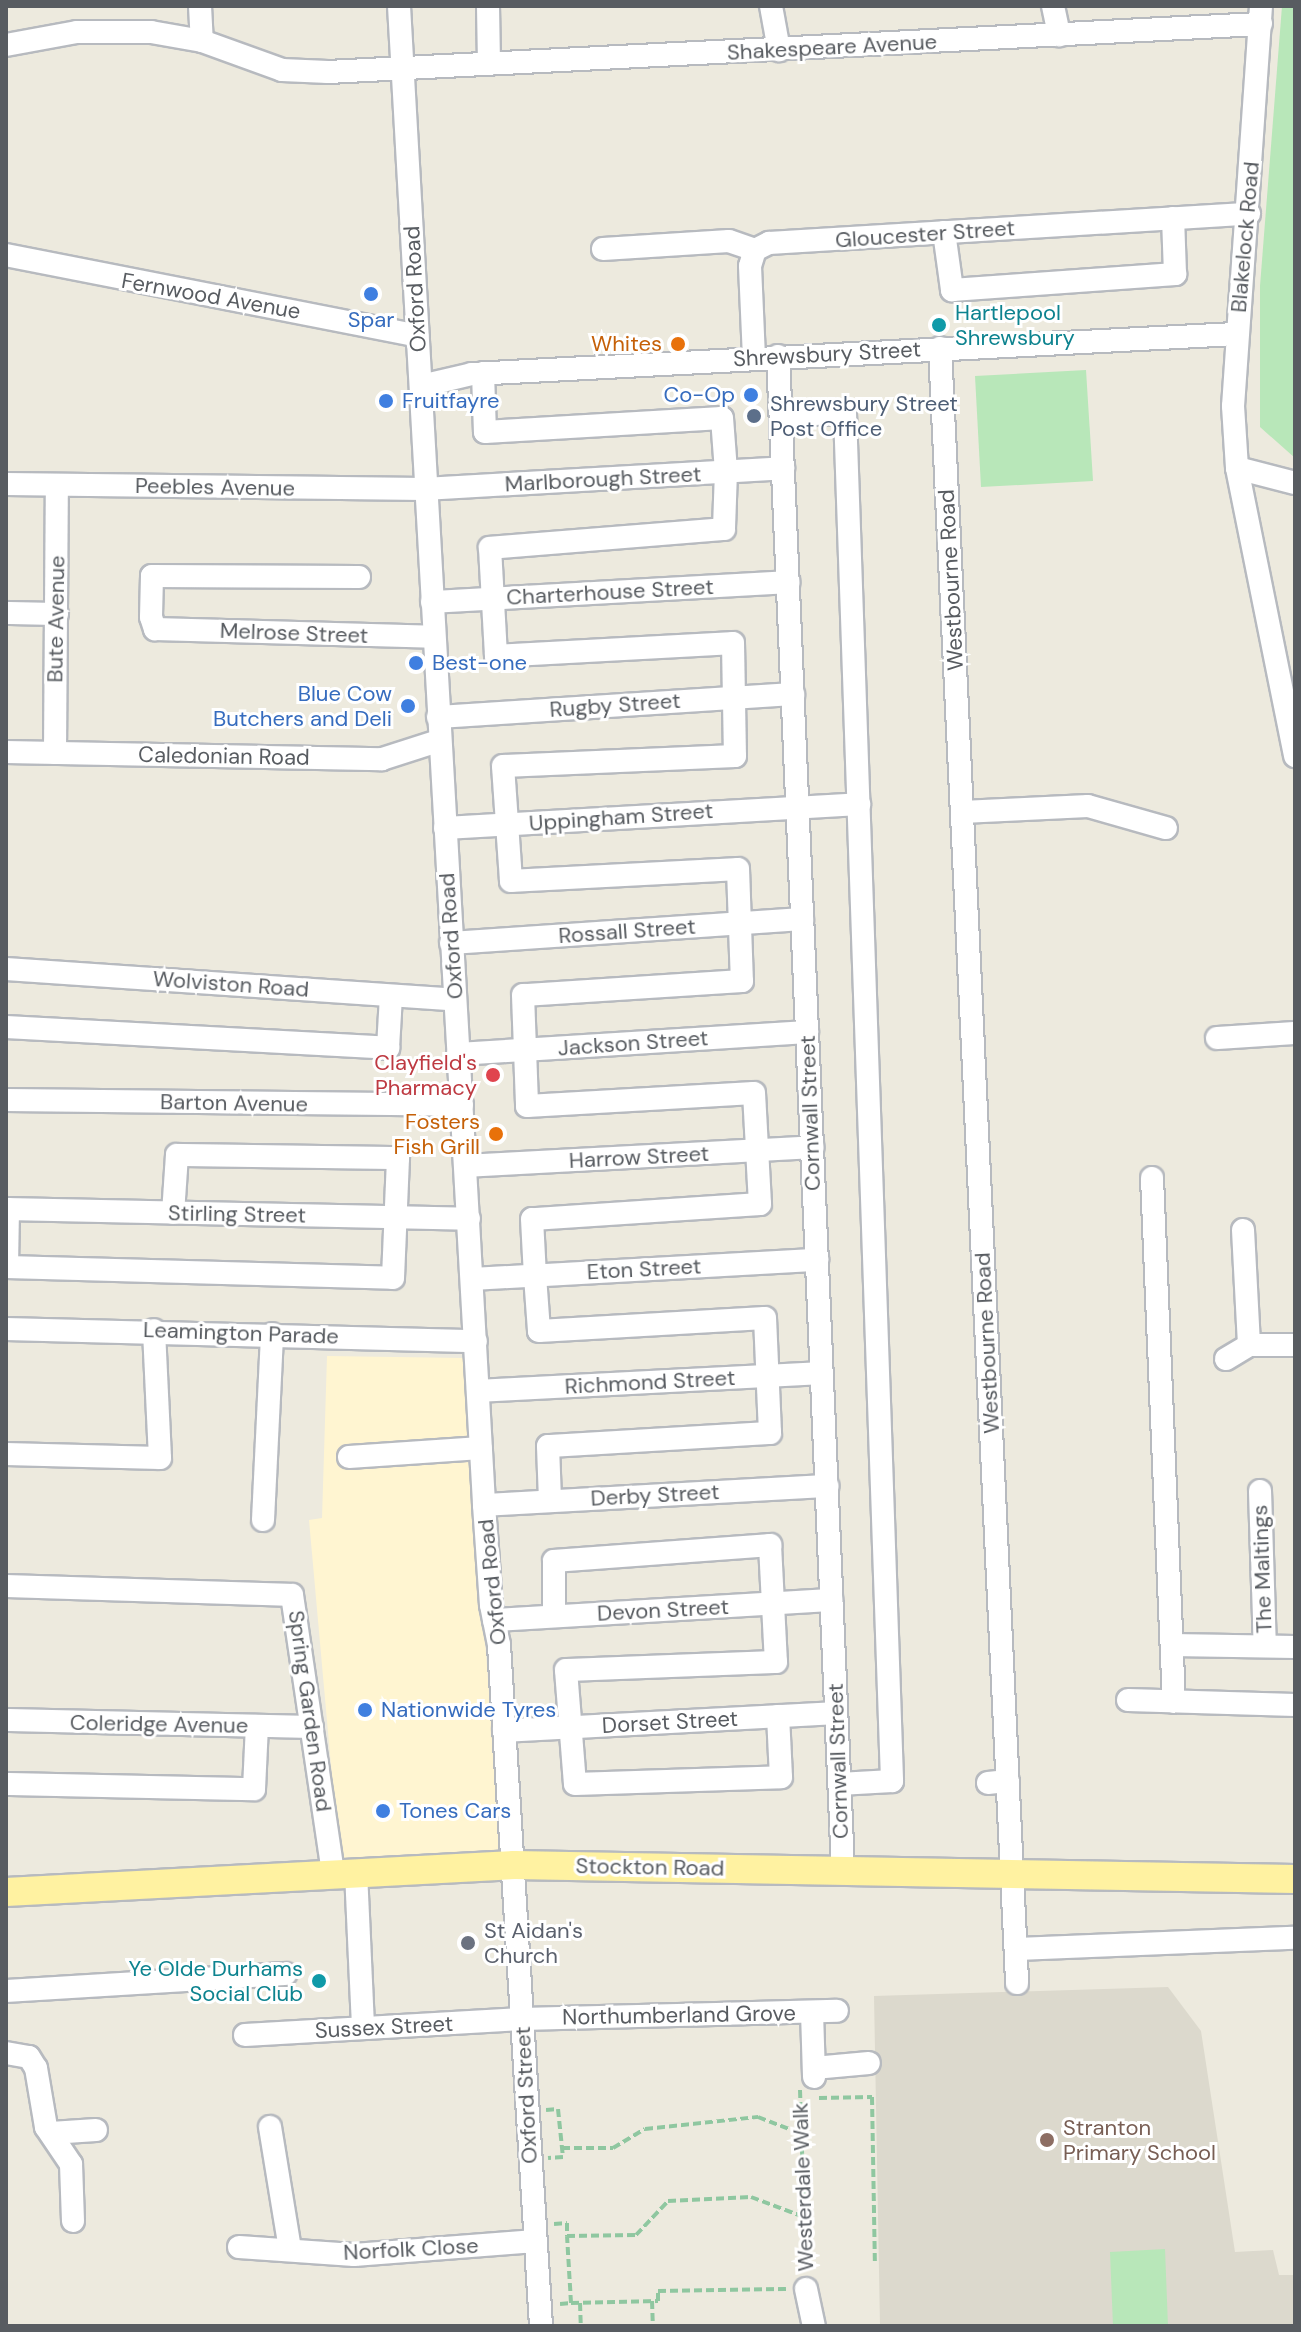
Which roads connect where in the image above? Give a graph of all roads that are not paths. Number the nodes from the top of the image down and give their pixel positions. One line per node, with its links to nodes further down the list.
1 (200, 6): 8 (street)
2 (399, 6): 12 (street, Oxford Road)
3 (488, 6): 11 (street)
4 (771, 6): 10 (street)
5 (1053, 6): 7 (street)
6 (1261, 15): 7 (street, Shakespeare Avenue); 13 (street, Blakelock Road)
7 (1059, 35): 10 (street, Shakespeare Avenue)
8 (202, 41): 9 (street, Shakespeare Avenue); 12 (street, Shakespeare Avenue)
9 (6, 45)
10 (779, 50): 11 (street, Shakespeare Avenue)
11 (489, 64): 12 (street, Shakespeare Avenue)
12 (402, 68): 20 (street, Oxford Road)
13 (1249, 214): 14 (street, Gloucester Street); 19 (street, Blakelock Road)
14 (1173, 218): 15 (street, Gloucester Street); 15 (street)
15 (944, 232): 17 (street, Gloucester Street)
16 (603, 249): 17 (street, Gloucester Street)
17 (755, 250): 23 (street)
18 (6, 255): 20 (street, Fernwood Avenue)
19 (1236, 334): 21 (street, Shrewsbury Street); 28 (street, Blakelock Road)
20 (417, 336): 25 (street, Oxford Road)
21 (940, 348): 22 (street, Shrewsbury Street); 50 (street, Westbourne Road)
22 (778, 356): 23 (street, Shrewsbury Street); 26 (street, Cornwall Street)
23 (754, 358): 24 (street, Shrewsbury Street)
24 (483, 373): 25 (street, Shrewsbury Street); 29 (street)
25 (421, 386): 33 (street, Oxford Road)
26 (781, 415): 27 (street, Cornwall Street); 48 (street)
27 (783, 468): 29 (street, Marlborough Street); 35 (street, Cornwall Street)
28 (1237, 468): 30 (street); 47 (street, Blakelock Road)
29 (726, 471): 33 (street, Marlborough Street); 36 (street)
30 (1295, 483)
31 (6, 484): 32 (street, Peebles Avenue)
32 (57, 485): 33 (street, Peebles Avenue); 39 (street, Bute Avenue)
33 (424, 489): 37 (street, Oxford Road)
34 (359, 577): 40 (street, Melrose Street)
35 (788, 582): 36 (street, Charterhouse Street); 41 (street, Cornwall Street)
36 (492, 599): 37 (street, Charterhouse Street); 42 (street)
37 (432, 602): 40 (street, Oxford Road)
38 (6, 613): 39 (street)
39 (57, 614): 46 (street, Bute Avenue)
40 (433, 637): 43 (street, Oxford Road)
41 (793, 694): 42 (street, Rugby Street); 49 (street, Cornwall Street)
42 (734, 698): 43 (street, Rugby Street); 51 (street)
43 (438, 717): 44 (street, Oxford Road)
44 (438, 741): 46 (street, Caledonian Road); 52 (street, Oxford Road)
45 (6, 752): 46 (street, Caledonian Road)
46 (55, 753)
47 (1295, 756)
48 (859, 804): 49 (street, Uppingham Street); 117 (street)
49 (797, 806): 51 (street, Uppingham Street); 54 (street, Cornwall Street)
50 (962, 812): 53 (street); 121 (street, Westbourne Road)
51 (510, 824): 52 (street, Uppingham Street); 55 (street)
52 (445, 828): 56 (street, Oxford Road)
53 (1166, 828)
54 (802, 919): 55 (street, Rossall Street); 61 (street, Cornwall Street)
55 (742, 923): 56 (street, Rossall Street); 64 (street)
56 (451, 943): 59 (street, Oxford Road)
57 (6, 969): 58 (street, Wolviston Road)
58 (391, 996): 59 (street, Wolviston Road); 60 (street)
59 (455, 1000): 65 (street, Oxford Road)
60 (6, 1027)
61 (807, 1032): 64 (street, Jackson Street); 68 (street, Cornwall Street)
62 (1295, 1033): 63 (street)
63 (1217, 1038)
64 (526, 1050): 65 (street, Jackson Street); 69 (street)
65 (458, 1054): 67 (street, Oxford Road)
66 (6, 1100): 67 (street, Barton Avenue)
67 (462, 1105): 70 (street, Oxford Road)
68 (812, 1147): 69 (street, Harrow Street); 77 (street, Cornwall Street)
69 (756, 1150): 70 (street, Harrow Street); 78 (street)
70 (466, 1166): 75 (street, Oxford Road)
71 (1152, 1178): 103 (street)
72 (7, 1209): 73 (street, Stirling Street); 74 (street)
73 (173, 1213): 74 (street, Stirling Street); 74 (street)
74 (396, 1218): 75 (street, Stirling Street)
75 (469, 1219): 79 (street, Oxford Road)
76 (1243, 1230): 84 (street)
77 (817, 1260): 78 (street, Eton Street); 87 (street, Cornwall Street)
78 (535, 1276): 79 (street, Eton Street); 88 (street)
79 (472, 1279): 83 (street, Oxford Road)
80 (6, 1329): 81 (street, Leamington Parade)
81 (154, 1330): 82 (street, Leamington Parade); 91 (street)
82 (272, 1334): 83 (street, Leamington Parade); 97 (street)
83 (476, 1341): 89 (street, Oxford Road)
84 (1249, 1345): 85 (street); 86 (street)
85 (1295, 1345)
86 (1226, 1359)
87 (822, 1373): 88 (street, Richmond Street); 93 (street, Cornwall Street)
88 (768, 1376): 89 (street, Richmond Street); 95 (street)
89 (478, 1391): 90 (street, Oxford Road)
90 (481, 1448): 92 (street); 96 (street, Oxford Road)
91 (6, 1454)
92 (349, 1457)
93 (827, 1486): 95 (street, Derby Street); 99 (street, Cornwall Street)
94 (1260, 1491): 104 (street, The Maltings)
95 (550, 1501): 96 (street, Derby Street)
96 (484, 1505): 102 (street, Oxford Road)
97 (263, 1520)
98 (6, 1586): 113 (street, Spring Garden Road)
99 (831, 1600): 100 (street, Devon Street); 109 (street, Cornwall Street)
100 (775, 1604): 101 (street, Devon Street); 101 (street); 114 (street)
101 (554, 1616): 102 (street, Devon Street)
102 (494, 1620): 115 (street, Oxford Road)
103 (1172, 1645): 104 (street); 107 (street)
104 (1265, 1646): 105 (street)
105 (1295, 1647)
106 (1128, 1700): 107 (street)
107 (1174, 1702): 108 (street)
108 (1295, 1705)
109 (836, 1713): 110 (street, Dorset Street); 117 (street, Cornwall Street)
110 (778, 1716): 114 (street, Dorset Street); 114 (street)
111 (6, 1720): 112 (street, Coleridge Avenue)
112 (257, 1726): 113 (street, Coleridge Avenue); 116 (street)
113 (312, 1727): 120 (street, Spring Garden Road)
114 (570, 1728): 115 (street, Dorset Street)
115 (504, 1731): 118 (street, Oxford Road)
116 (6, 1784)
117 (839, 1784): 119 (street, Cornwall Street)
118 (514, 1865): 119 (main road, Stockton Road); 120 (main road, Stockton Road); 131 (street, Oxford Street)
119 (843, 1870): 121 (main road, Stockton Road)
120 (344, 1873): 123 (main road, Stockton Road); 132 (street, Spring Garden Road)
121 (1013, 1874): 122 (main road, Stockton Road); 125 (street, Westbourne Road)
122 (1295, 1879)
123 (6, 1892)
124 (1295, 1938): 125 (street)
125 (1016, 1949): 127 (street, Westbourne Road)
126 (285, 1974): 128 (street)
127 (1017, 1983)
128 (6, 1991)
129 (837, 2011): 130 (street, Northumberland Grove)
130 (812, 2012): 131 (street, Northumberland Grove); 135 (street)
131 (522, 2019): 132 (street, Sussex Street); 140 (street, Oxford Street)
132 (363, 2028): 133 (street, Sussex Street)
133 (245, 2035)
134 (6, 2053): 138 (street)
135 (869, 2063)
136 (270, 2127): 142 (street)
137 (96, 2130): 138 (street)
138 (51, 2133): 139 (street)
139 (73, 2221)
140 (535, 2241): 142 (street, Norfolk Close); 144 (street, Oxford Street)
141 (239, 2247): 142 (street, Norfolk Close)
142 (290, 2249)
143 (806, 2289): 145 (street, Westerdale Walk)
144 (540, 2315)
145 (814, 2326)

